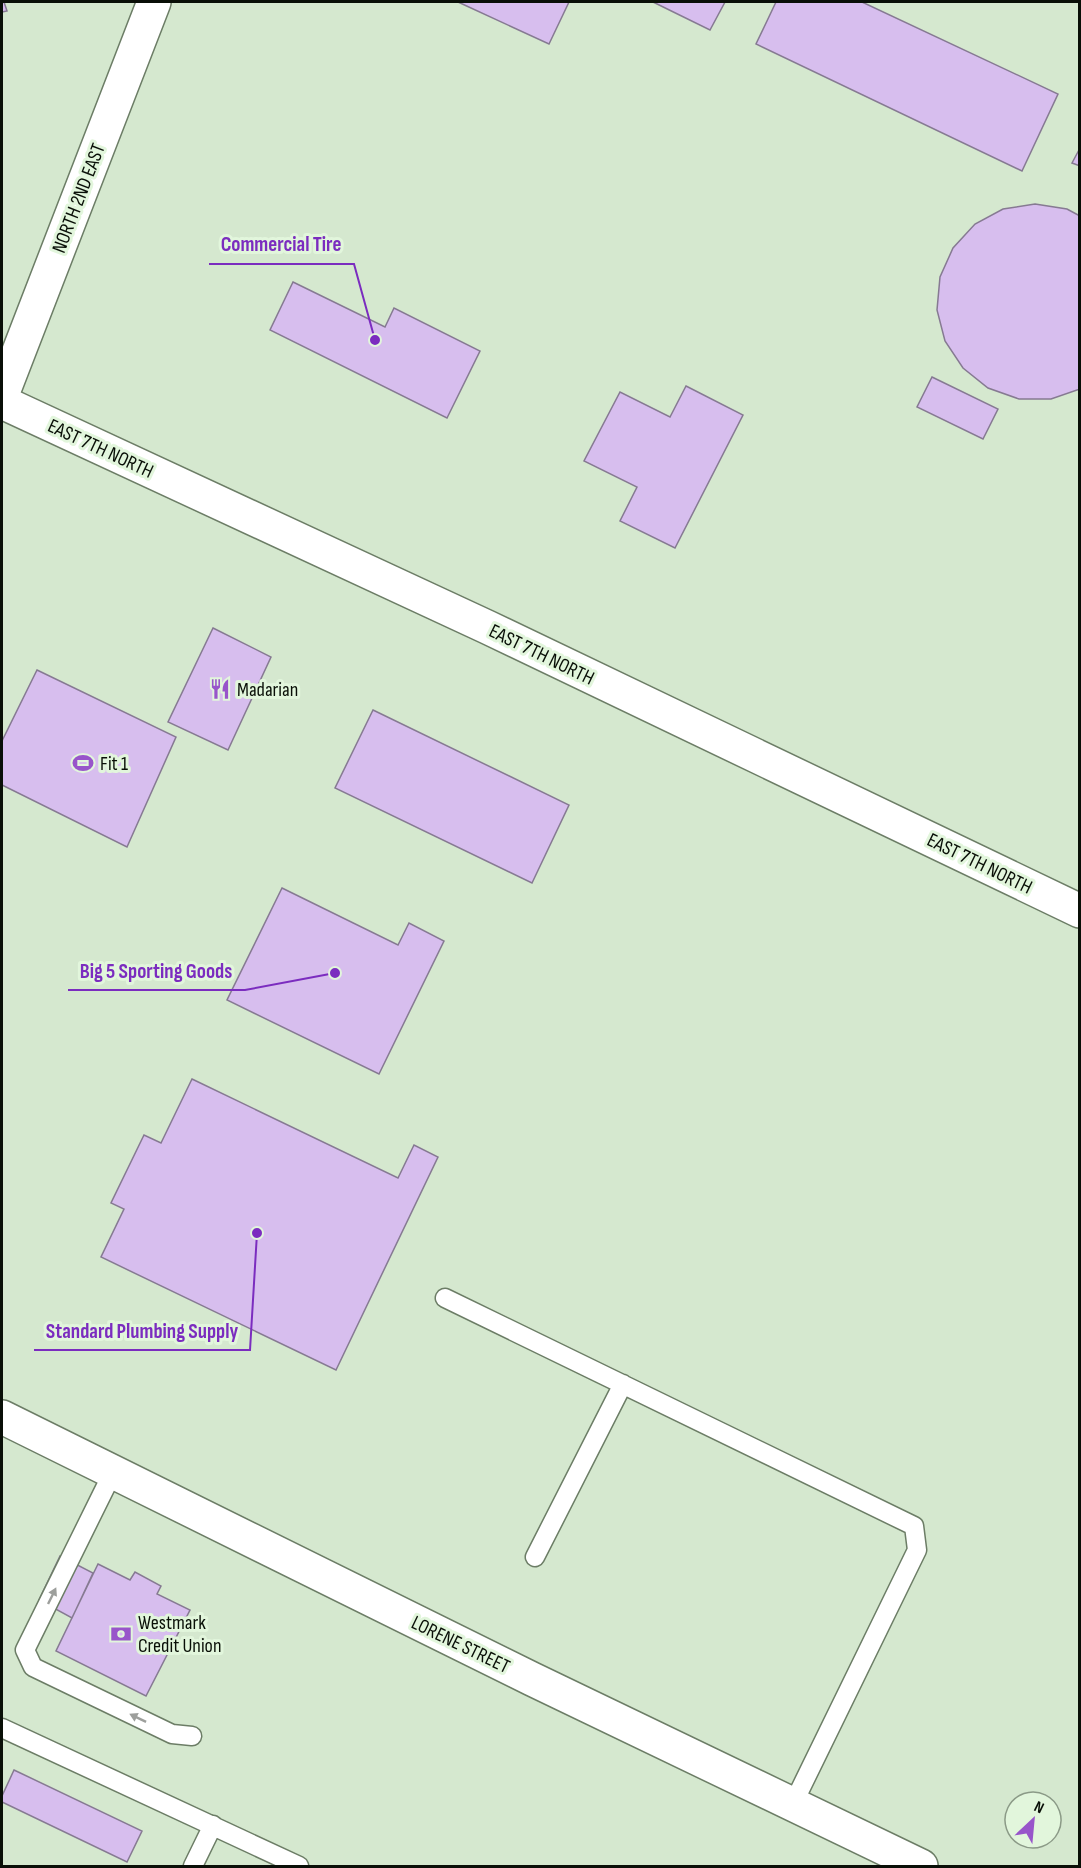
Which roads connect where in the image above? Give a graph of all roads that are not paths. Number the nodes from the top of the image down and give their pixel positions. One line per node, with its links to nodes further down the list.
1 (154, 2): 2 (street, NORTH 2ND EAST)
2 (2, 395)
3 (2, 402): 4 (street, EAST 7TH NORTH)
4 (1080, 911)
5 (445, 1298): 6 (lane)
6 (623, 1384): 9 (lane); 12 (lane)
7 (2, 1418): 8 (street, LORENE STREET)
8 (113, 1472): 11 (lane, one-way to 8); 12 (street, LORENE STREET)
9 (535, 1557)
10 (2, 1728): 13 (lane)
11 (192, 1736)
12 (793, 1804): 16 (street, LORENE STREET)
13 (213, 1826): 14 (lane); 15 (lane)
14 (193, 1866)
15 (299, 1866)
16 (921, 1866)

